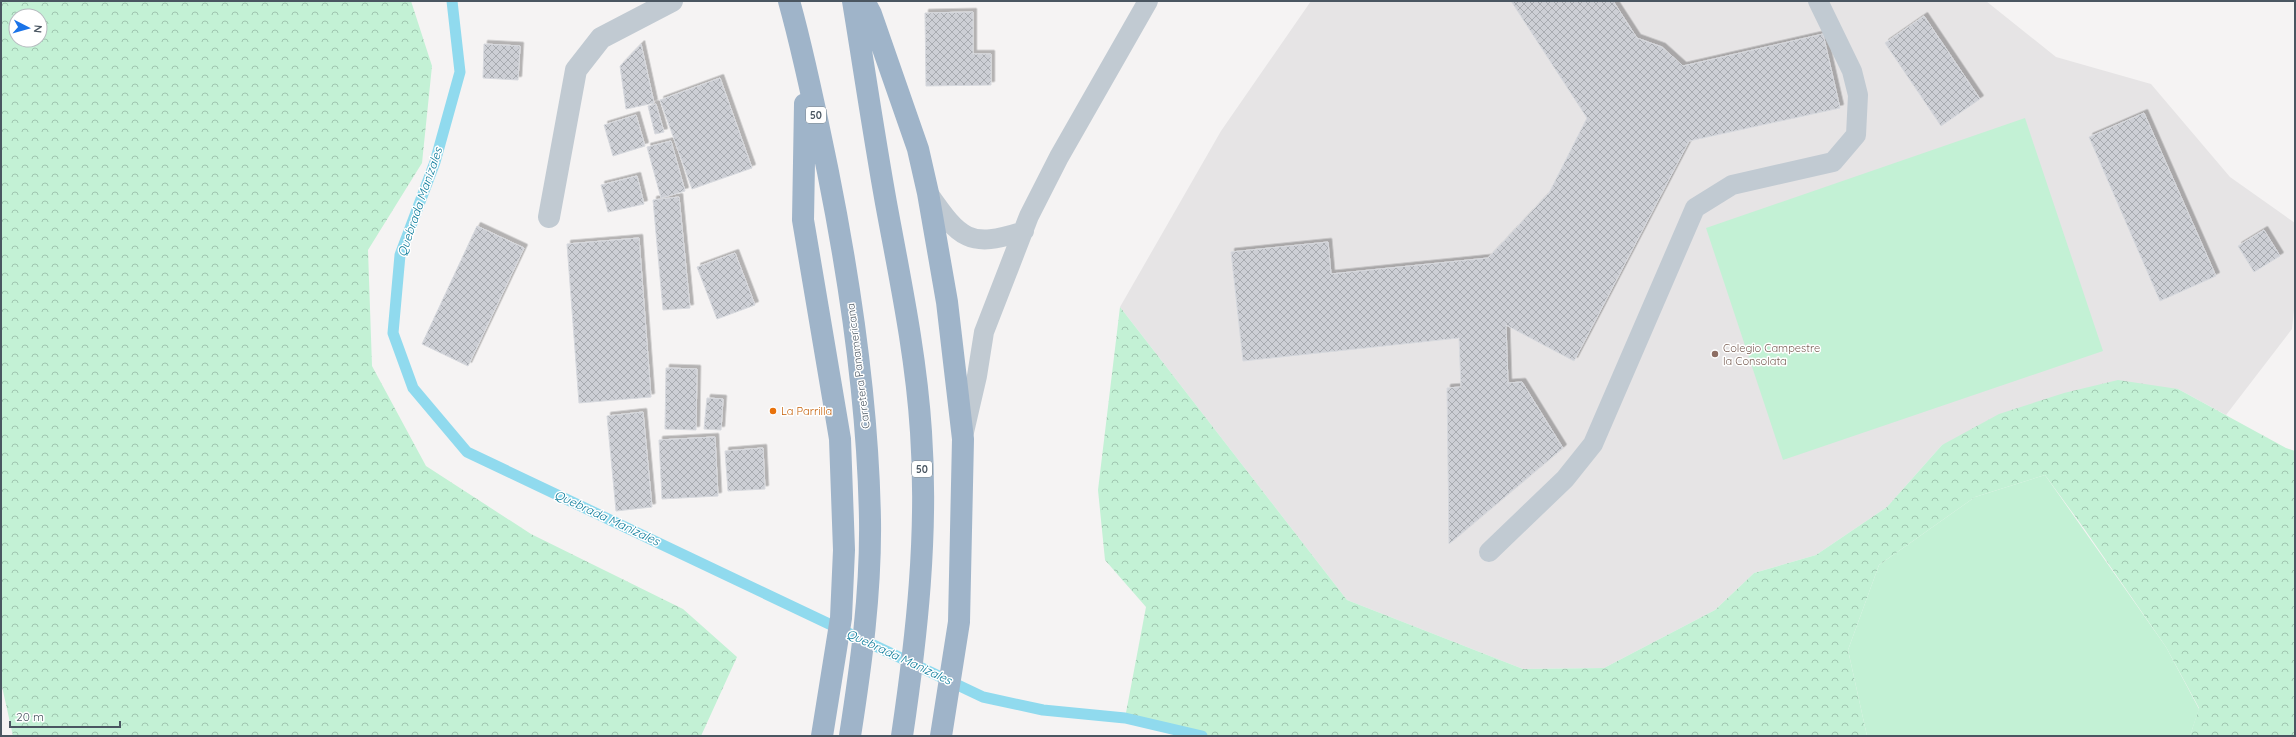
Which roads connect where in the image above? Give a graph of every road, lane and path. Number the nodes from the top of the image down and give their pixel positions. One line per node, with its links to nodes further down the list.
1 (672, 1): 9 (street)
2 (789, 1): 7 (highway, Carretera Panamericana / 50)
3 (853, 1): 15 (highway, 50)
4 (864, 1): 8 (highway)
5 (1148, 1): 10 (lane)
6 (1818, 1): 12 (lane)
7 (806, 61): 13 (highway); 14 (highway, Carretera Panamericana / 50)
8 (928, 193): 10 (lane); 11 (highway)
9 (549, 217)
10 (1024, 231): 11 (lane)
11 (963, 439): 16 (highway)
12 (1489, 552)
13 (822, 736)
14 (850, 736)
15 (902, 736)
16 (940, 736)

